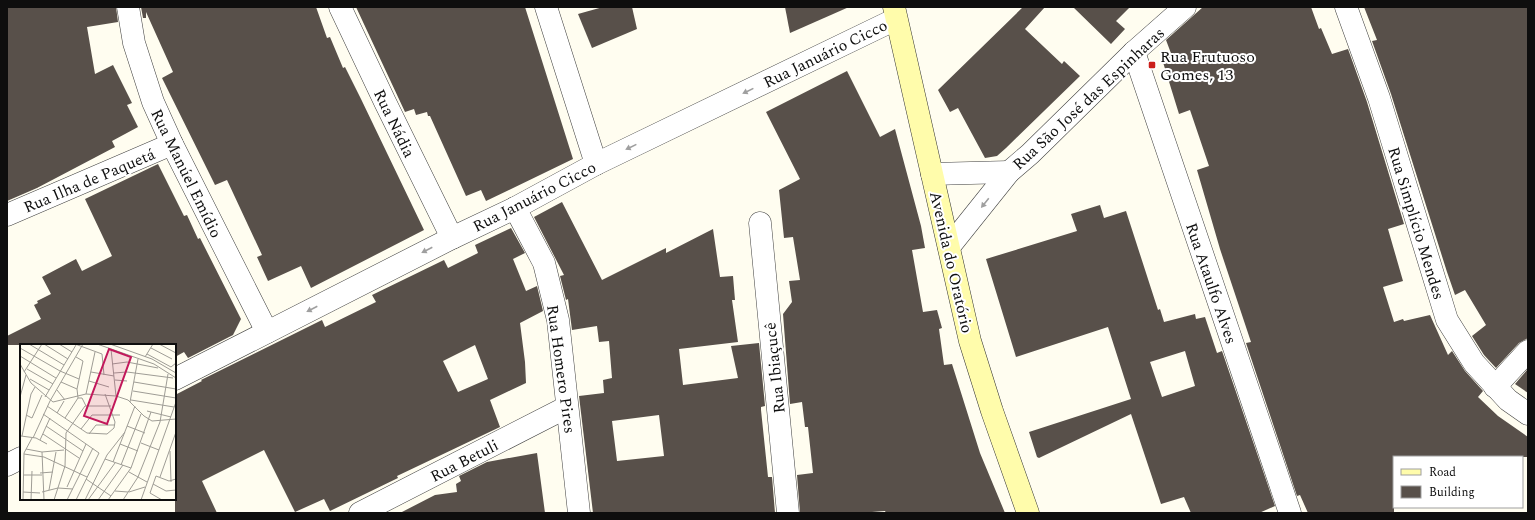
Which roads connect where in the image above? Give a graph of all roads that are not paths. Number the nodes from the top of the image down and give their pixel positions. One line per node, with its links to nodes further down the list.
1 (128, 7): 8 (street, Rua Manúel Emídio)
2 (340, 7): 15 (street, Rua Nádia)
3 (546, 7): 9 (street)
4 (1185, 7): 7 (street, Rua São José das Espinharas)
5 (1346, 7): 20 (street, Rua Simplício Mendes)
6 (895, 13): 9 (street, Rua Januário Cicco, one-way to 9); 11 (main road, Avenida do Oratório)
7 (1134, 52): 10 (street, Rua São José das Espinharas); 29 (street, Rua Ataulfo Alves)
8 (172, 144): 13 (street, Rua Ilha de Paquetá); 17 (street, Rua Manúel Emídio)
9 (596, 164): 12 (street, Rua Januário Cicco)
10 (1010, 172): 11 (street, Rua São José das Espinharas); 16 (street, Rua São José das Espinharas, one-way to 16)
11 (932, 174): 16 (main road, Avenida do Oratório)
12 (515, 208): 15 (street, Rua Januário Cicco); 21 (street, Rua Homero Pires)
13 (7, 215)
14 (760, 223): 27 (street, Rua Ibiaçucê)
15 (452, 238): 17 (street, Rua Januário Cicco, one-way to 17)
16 (949, 247): 28 (main road, Avenida do Oratório)
17 (267, 332): 19 (street, Rua Januário Cicco)
18 (1528, 351): 20 (street)
19 (176, 378)
20 (1495, 387): 22 (street, Rua Simplício Mendes)
21 (568, 407): 25 (street, Rua Betuli); 26 (street, Rua Homero Pires)
22 (1528, 414)
23 (20, 458): 24 (street)
24 (7, 465)
25 (360, 513)
26 (579, 513)
27 (788, 513)
28 (1028, 513)
29 (1290, 513)

